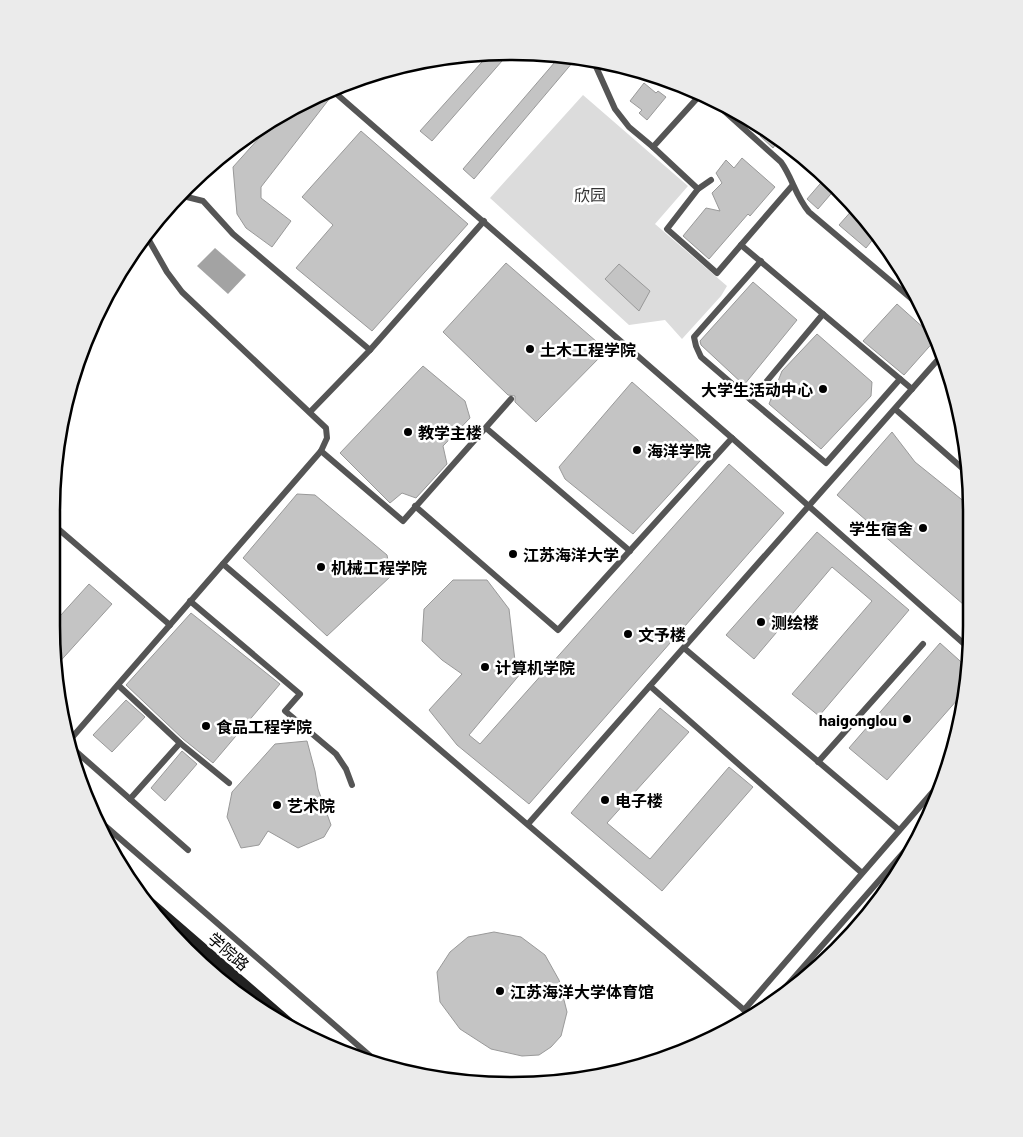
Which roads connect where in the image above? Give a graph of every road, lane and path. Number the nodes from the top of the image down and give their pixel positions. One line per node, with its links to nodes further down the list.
1 (597, 68): 5 (lane)
2 (337, 95): 10 (lane)
3 (696, 100): 5 (lane)
4 (731, 117): 7 (lane)
5 (653, 147): 8 (lane)
6 (711, 180): 8 (lane)
7 (792, 186): 12 (lane); 14 (lane)
8 (698, 189): 12 (lane)
9 (187, 197): 16 (lane)
10 (484, 221): 16 (lane); 25 (lane)
11 (150, 242): 23 (lane)
12 (741, 245): 13 (lane)
13 (760, 261): 15 (lane); 21 (lane)
14 (908, 296)
15 (823, 314): 18 (lane); 21 (lane)
16 (370, 350): 23 (lane)
17 (937, 361): 19 (lane)
18 (900, 380): 19 (lane); 21 (lane)
19 (912, 390): 22 (lane)
20 (511, 399): 24 (lane)
21 (751, 400)
22 (895, 409): 27 (lane); 29 (lane)
23 (310, 412): 26 (lane)
24 (486, 428): 28 (lane); 31 (lane)
25 (732, 438): 29 (lane); 31 (lane)
26 (321, 452): 28 (lane); 32 (lane)
27 (960, 466)
28 (415, 506): 31 (lane)
29 (809, 506): 35 (lane); 37 (lane)
30 (60, 530): 34 (lane)
31 (630, 551)
32 (223, 564): 33 (lane); 48 (lane)
33 (190, 602): 34 (lane); 45 (lane)
34 (170, 624): 38 (lane)
35 (962, 642)
36 (923, 644): 43 (lane)
37 (684, 648): 39 (lane); 43 (lane)
38 (118, 685): 40 (lane); 41 (lane)
39 (650, 686): 48 (lane); 53 (lane)
40 (74, 736)
41 (180, 742): 44 (lane); 47 (lane)
42 (79, 754): 47 (lane)
43 (818, 762): 50 (lane)
44 (230, 783)
45 (352, 786)
46 (930, 794): 50 (lane)
47 (130, 799): 51 (lane)
48 (528, 824): 57 (lane)
49 (109, 829): 58 (lane)
50 (899, 830): 53 (lane)
51 (188, 850)
52 (898, 859): 55 (lane)
53 (862, 873): 57 (lane)
54 (167, 917): 56 (main road, 学院路)
55 (795, 977)
56 (272, 1008)
57 (744, 1010)
58 (365, 1053)

